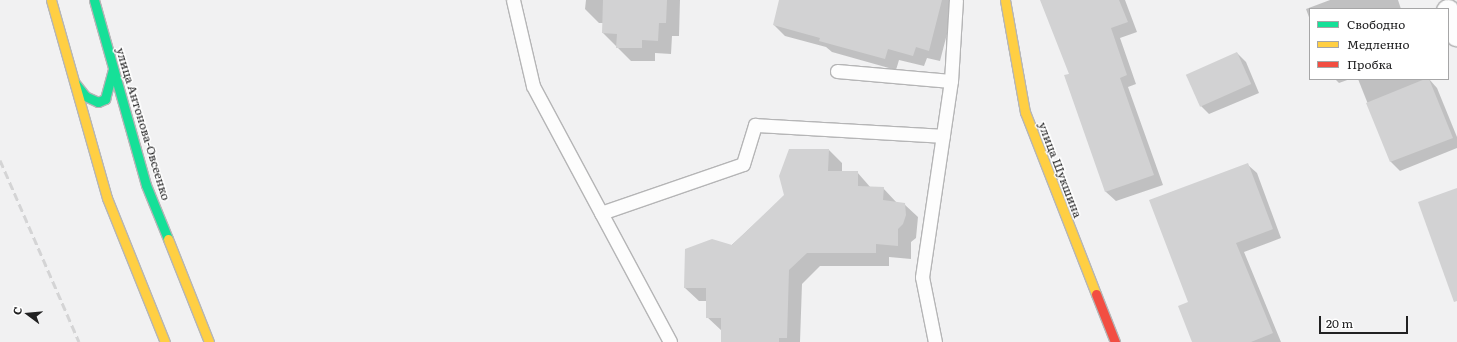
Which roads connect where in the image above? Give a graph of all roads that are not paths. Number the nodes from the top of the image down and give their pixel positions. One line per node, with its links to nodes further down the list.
1 (51, 0): 11 (main road)
2 (94, 0): 8 (main road, улица Антонова-Овсеенко)
3 (513, 0): 13 (lane)
4 (956, 0): 10 (lane)
5 (1005, 0): 18 (main road, улица Шукшина)
6 (1449, 13): 7 (street)
7 (1457, 35)
8 (113, 68): 11 (main road); 15 (main road, улица Антонова-Овсеенко)
9 (837, 71): 10 (lane)
10 (951, 81): 12 (lane)
11 (75, 83): 14 (main road)
12 (943, 136): 13 (lane); 17 (lane)
13 (601, 213): 16 (lane)
14 (165, 342)
15 (209, 342)
16 (670, 342)
17 (935, 342)
18 (1115, 342)

